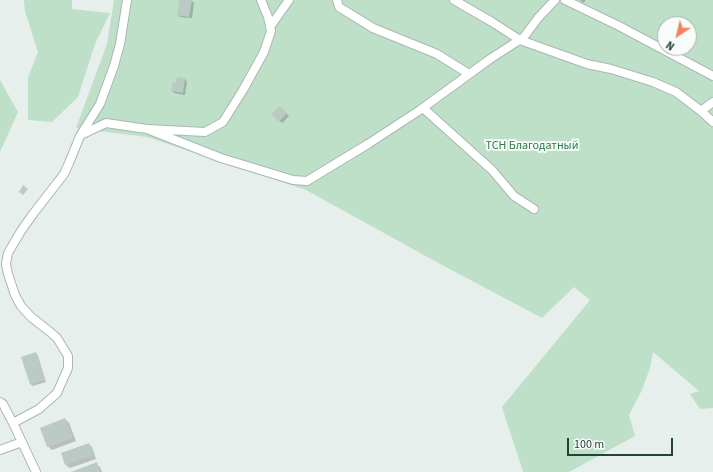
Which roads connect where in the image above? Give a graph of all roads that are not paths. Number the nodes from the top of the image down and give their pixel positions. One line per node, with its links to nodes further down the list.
1 (127, 0): 17 (street)
2 (261, 0): 8 (street)
3 (288, 0): 8 (street)
4 (337, 0): 10 (street)
5 (454, 0): 9 (street)
6 (555, 0): 9 (street)
7 (565, 0): 11 (street)
8 (270, 27): 16 (street)
9 (520, 40): 10 (street); 14 (street)
10 (469, 74): 13 (street)
11 (713, 76)
12 (713, 102): 14 (street)
13 (423, 108): 16 (street); 18 (street)
14 (701, 111): 15 (street)
15 (713, 122)
16 (147, 129): 17 (street)
17 (80, 136): 20 (street)
18 (534, 209)
19 (0, 402): 20 (street)
20 (13, 423): 21 (street)
21 (22, 442): 22 (street); 23 (street)
22 (0, 450)
23 (36, 472)

